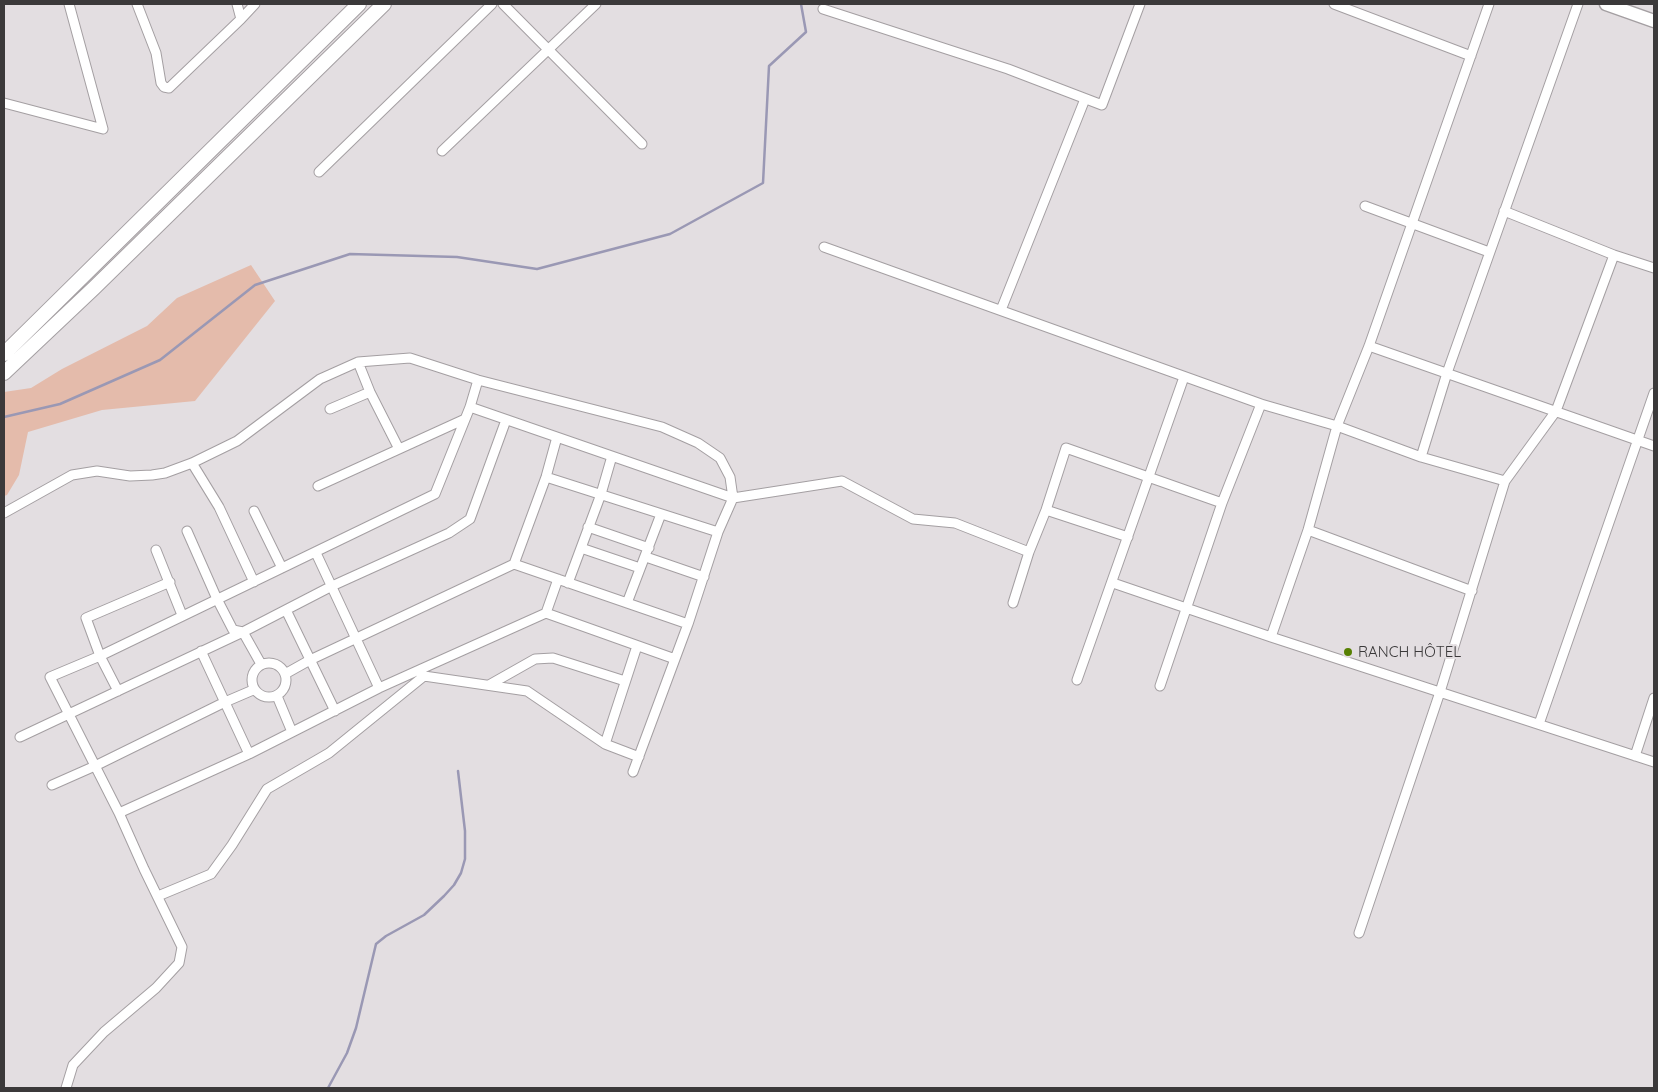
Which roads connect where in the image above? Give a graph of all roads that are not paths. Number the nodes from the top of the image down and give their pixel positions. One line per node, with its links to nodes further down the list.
1 (69, 4): 21 (street)
2 (137, 4): 16 (street)
3 (237, 4): 16 (street)
4 (255, 4): 16 (street)
5 (359, 4): 34 (main road)
6 (384, 4): 36 (main road)
7 (492, 4): 24 (street)
8 (503, 4): 18 (street)
9 (596, 4): 18 (street)
10 (1140, 4): 20 (street)
11 (1334, 4): 19 (street)
12 (1489, 4): 19 (street)
13 (1578, 4): 26 (street)
14 (1606, 4): 17 (street)
15 (824, 9): 20 (street)
16 (241, 20)
17 (1654, 21)
18 (548, 50): 22 (street); 23 (street)
19 (1471, 56): 27 (street)
20 (1085, 99): 32 (street)
21 (4, 103)
22 (642, 144)
23 (442, 151)
24 (319, 172)
25 (1364, 206): 27 (street)
26 (1504, 211): 29 (street); 30 (street)
27 (1411, 222): 29 (street); 33 (street)
28 (824, 247): 32 (street)
29 (1489, 252): 37 (street)
30 (1614, 255): 31 (street); 45 (street)
31 (1654, 268)
32 (1001, 310): 38 (street)
33 (1369, 346): 37 (street); 48 (street)
34 (4, 354)
35 (358, 362): 39 (street); 40 (street); 55 (street)
36 (4, 373)
37 (1447, 373): 45 (street); 54 (street)
38 (1184, 377): 42 (street); 57 (street)
39 (478, 380): 43 (street); 61 (street)
40 (370, 392): 44 (street); 52 (street)
41 (1654, 393): 50 (street)
42 (1261, 404): 48 (street); 62 (street)
43 (470, 407): 46 (street); 47 (street)
44 (330, 409)
45 (1556, 411): 50 (street); 58 (street)
46 (465, 419): 52 (street); 75 (street)
47 (506, 420): 49 (street); 86 (street)
48 (1337, 426): 54 (street); 68 (street)
49 (557, 437): 53 (street); 56 (street)
50 (1638, 441): 51 (street); 120 (street)
51 (1654, 446)
52 (399, 449): 59 (street)
53 (612, 456): 60 (street); 61 (street)
54 (1420, 457): 58 (street)
55 (192, 463): 65 (street); 83 (street)
56 (546, 477): 60 (street); 77 (street)
57 (1149, 478): 62 (street); 63 (street); 71 (street)
58 (1505, 481): 87 (street)
59 (318, 486)
60 (601, 494): 66 (street); 67 (street)
61 (733, 498): 70 (street); 74 (street)
62 (1222, 503): 91 (street)
63 (1046, 510): 71 (street); 74 (street)
64 (254, 511): 78 (street)
65 (4, 513)
66 (661, 514): 70 (street); 76 (street)
67 (588, 526): 72 (street); 76 (street)
68 (1308, 530): 87 (street); 97 (street)
69 (186, 531): 88 (street)
70 (718, 532): 80 (street)
71 (1128, 537): 85 (street)
72 (581, 548): 79 (street); 84 (street)
73 (156, 550): 82 (street)
74 (1029, 552): 90 (street)
75 (316, 553): 78 (street); 86 (street)
76 (647, 553): 79 (street); 80 (street)
77 (514, 564): 81 (street); 98 (street)
78 (282, 568): 83 (street)
79 (640, 568): 89 (street)
80 (704, 577): 95 (street)
81 (558, 579): 84 (street); 93 (street)
82 (170, 582): 94 (street); 101 (street)
83 (254, 582): 88 (street)
84 (568, 583): 89 (street)
85 (1112, 583): 91 (street); 107 (street)
86 (332, 586): 92 (street); 98 (street)
87 (1472, 591): 114 (street)
88 (217, 599): 94 (street); 96 (street)
89 (627, 603): 95 (street)
90 (1013, 603)
91 (1187, 609): 97 (street); 110 (street)
92 (286, 610): 96 (street); 103 (street)
93 (546, 613): 99 (street); 105 (street)
94 (182, 615): 101 (street)
95 (688, 624): 102 (street)
96 (243, 632): 100 (street); 104 (street)
97 (1271, 637): 114 (street)
98 (356, 638): 103 (street); 111 (street)
99 (637, 646): 102 (street); 108 (street)
100 (201, 651): 113 (street); 117 (street)
101 (100, 656): 113 (street); 119 (street)
102 (675, 659): 126 (street)
103 (310, 660): 106 (street); 118 (street)
104 (260, 664): 106 (street); 112 (street)
105 (421, 673): 109 (street); 111 (street); 132 (street)
106 (285, 674): 115 (street)
107 (1077, 680)
108 (625, 681): 109 (street); 123 (street)
109 (490, 685): 123 (street)
110 (1160, 686)
111 (379, 688): 118 (street)
112 (253, 690): 115 (street); 117 (street)
113 (118, 691): 119 (street)
114 (1440, 692): 120 (street); 133 (street)
115 (277, 696): 121 (street)
116 (1654, 698): 125 (street)
117 (225, 702): 124 (street); 128 (street)
118 (335, 711): 121 (street)
119 (70, 714): 122 (street); 128 (street)
120 (1540, 724): 125 (street)
121 (292, 732): 124 (street)
122 (20, 737)
123 (605, 744): 126 (street)
124 (249, 754): 131 (street)
125 (1635, 756): 127 (street)
126 (639, 758): 129 (street)
127 (1654, 762)
128 (95, 766): 130 (street); 131 (street)
129 (634, 772)
130 (52, 785)
131 (119, 814): 132 (street)
132 (158, 896): 134 (street)
133 (1359, 933)
134 (66, 1088)

